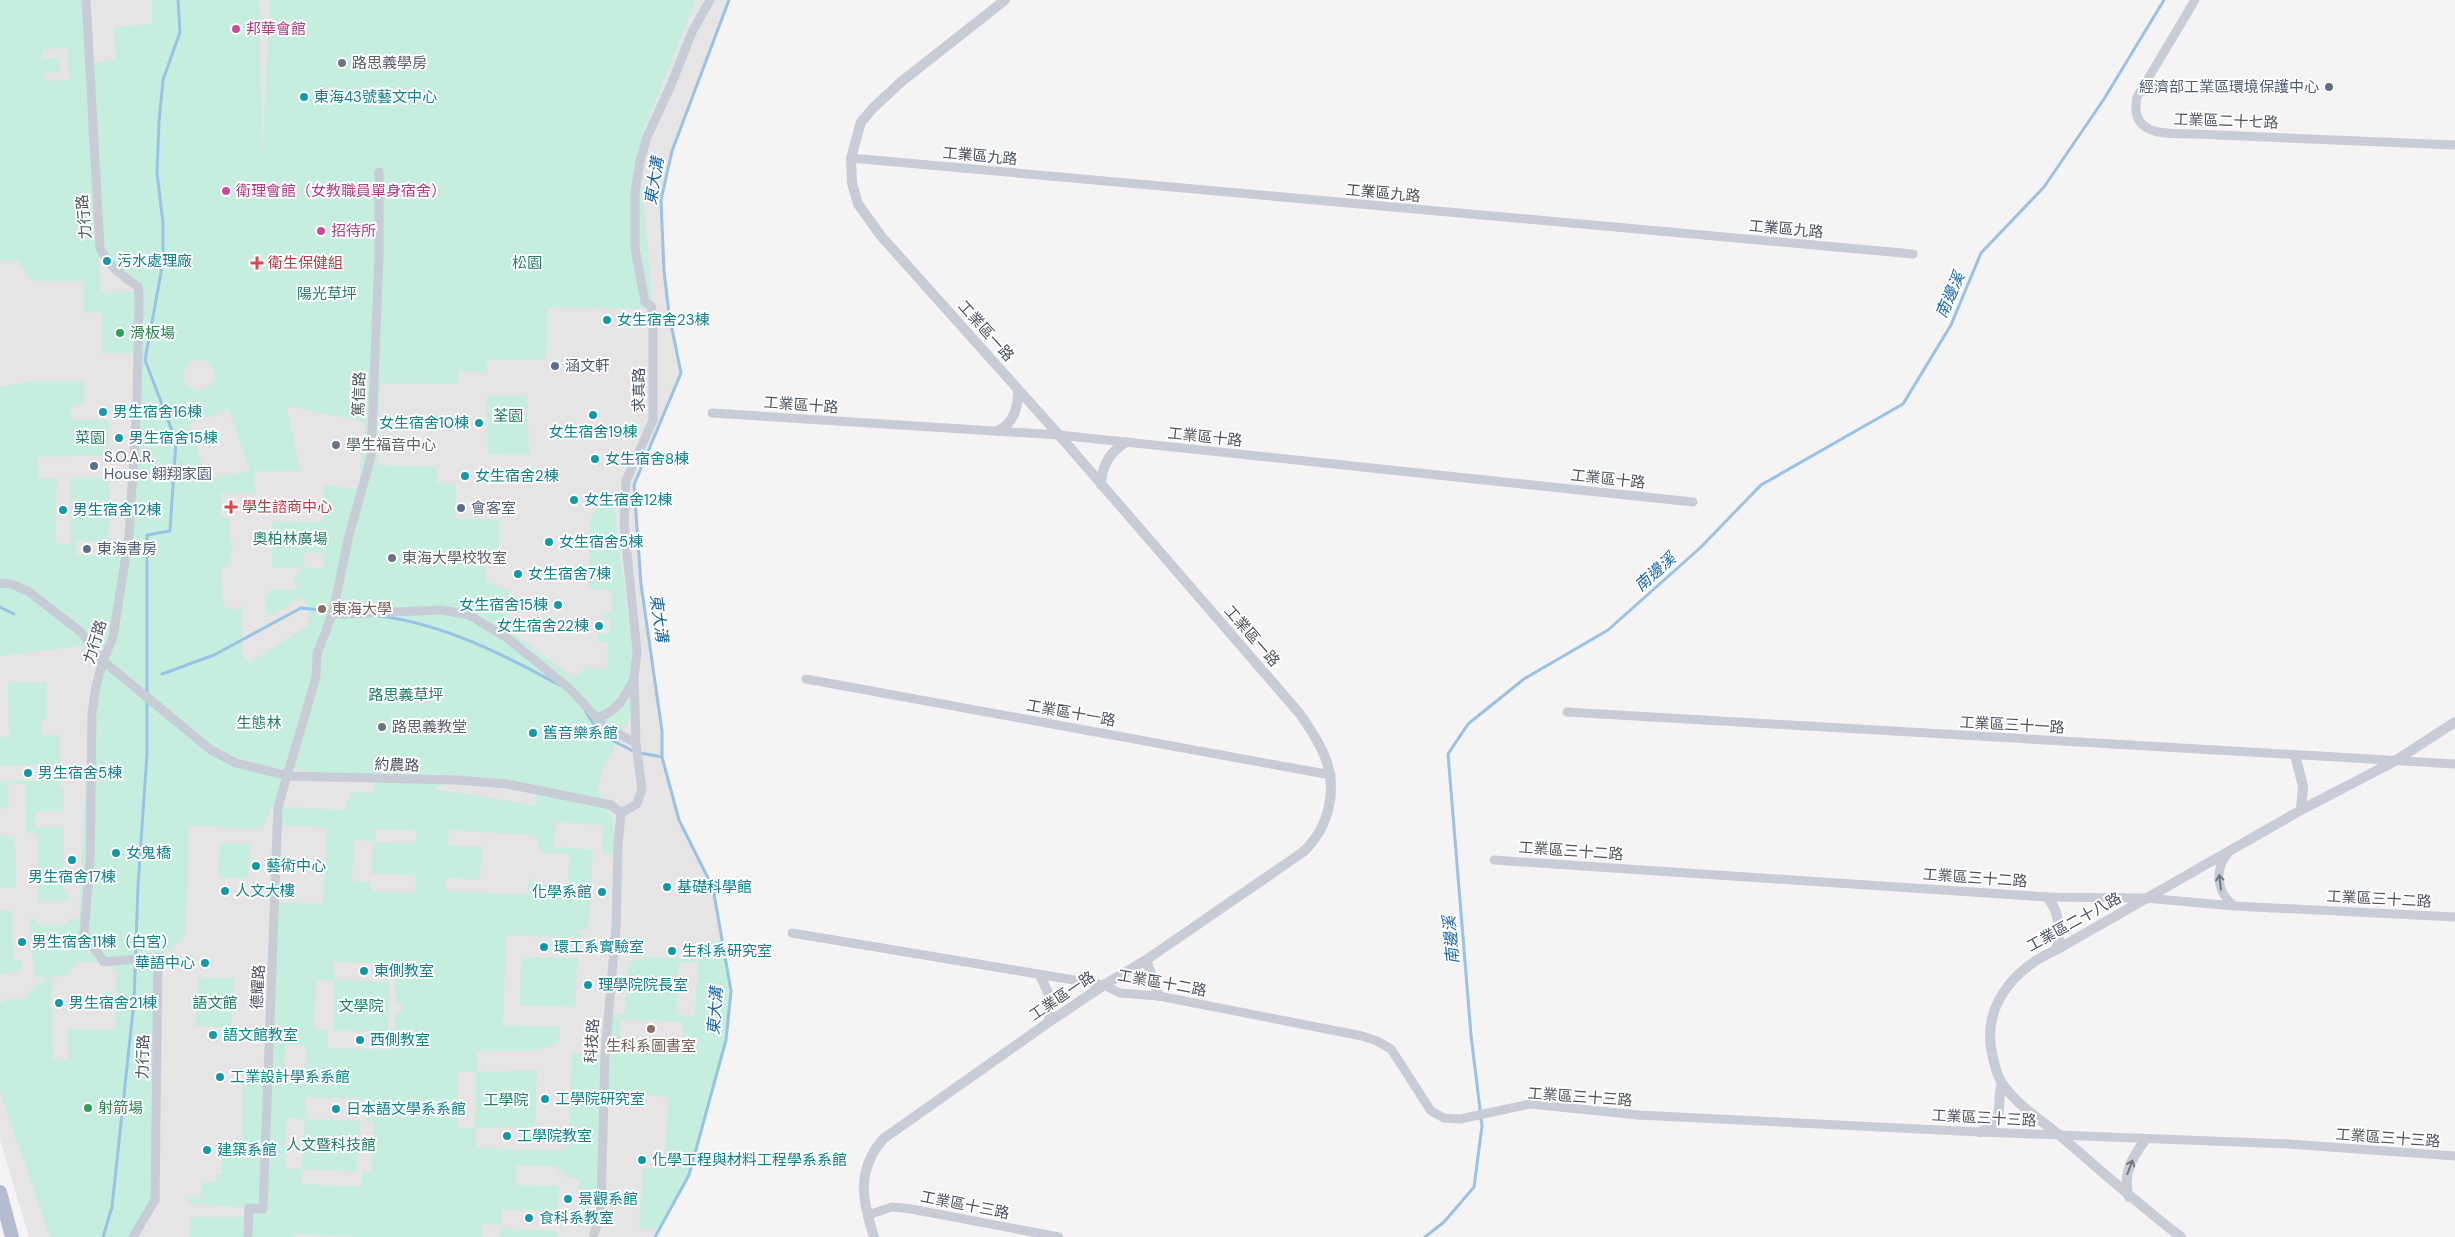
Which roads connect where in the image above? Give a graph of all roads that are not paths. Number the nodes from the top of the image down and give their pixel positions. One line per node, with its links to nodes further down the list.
1 (86, 0): 18 (street, 力行路)
2 (710, 0): 19 (street, 求真路)
3 (1006, 0): 6 (street, 工業區一路)
4 (2195, 0): 5 (street, 工業區二十七路)
5 (2455, 145)
6 (851, 158): 8 (street, 工業區九路); 9 (street, 工業區一路)
7 (379, 172): 17 (street, 篤信路)
8 (1912, 254)
9 (1018, 390): 11 (street); 12 (street, 工業區一路)
10 (712, 413): 11 (street, 工業區十路)
11 (998, 432): 12 (street, 工業區十路)
12 (1058, 435): 13 (street, 工業區十路); 14 (street, 工業區一路)
13 (1126, 442): 14 (street); 15 (street, 工業區十路)
14 (1101, 484): 29 (street, 工業區一路)
15 (1693, 502)
16 (0, 583): 18 (street)
17 (334, 609): 22 (street); 28 (street, 篤信路)
18 (103, 661): 28 (street, 約農路); 55 (street, 力行路)
19 (634, 678): 22 (street); 24 (street, 求真路)
20 (806, 679): 29 (street, 工業區十一路)
21 (1567, 712): 25 (street, 工業區三十一路)
22 (598, 717): 24 (street)
23 (2455, 722): 26 (street, 工業區二十八路)
24 (636, 743): 31 (street, 求真路)
25 (2295, 755): 26 (street, 工業區三十一路); 30 (street)
26 (2395, 761): 27 (street, 工業區三十一路); 30 (street, 工業區二十八路)
27 (2455, 764)
28 (289, 772): 31 (street, 約農路); 56 (street, 德耀路)
29 (1331, 775): 40 (street, 工業區一路)
30 (2301, 810): 32 (street, 工業區二十八路)
31 (621, 813): 57 (street, 科技路)
32 (2227, 854): 35 (street, 工業區二十八路); 36 (street, one-way to 32)
33 (1494, 860): 34 (street, 工業區三十二路)
34 (2048, 897): 35 (street, 工業區三十二路); 39 (street)
35 (2146, 898): 36 (street, 工業區三十二路); 39 (street, 工業區二十八路)
36 (2234, 906): 37 (street, 工業區三十二路)
37 (2455, 917)
38 (792, 933): 41 (street, 工業區十二路)
39 (2056, 950): 45 (street, 工業區二十八路)
40 (1146, 960): 42 (street, 工業區一路); 43 (street)
41 (1040, 975): 42 (street, 工業區十二路); 44 (street)
42 (1104, 985): 43 (street, 工業區十二路); 44 (street, 工業區一路)
43 (1159, 996): 46 (street, 工業區十二路)
44 (1049, 1022): 53 (street, 工業區一路)
45 (2002, 1083): 47 (street); 48 (street, 工業區二十八路)
46 (1460, 1119): 47 (street, 工業區三十三路)
47 (1980, 1132): 48 (street, 工業區三十三路)
48 (2059, 1136): 49 (street, 工業區三十三路); 52 (street, 工業區二十八路)
49 (2145, 1140): 50 (street, 工業區三十三路); 52 (street, one-way to 49)
50 (2455, 1156)
51 (0, 1192): 54 (main road)
52 (2129, 1197): 60 (street, 工業區二十八路)
53 (868, 1215): 58 (street, 工業區一路); 59 (street, 工業區十三路)
54 (12, 1237)
55 (133, 1237)
56 (248, 1237)
57 (593, 1237)
58 (874, 1237)
59 (1059, 1237)
60 (2181, 1237)

